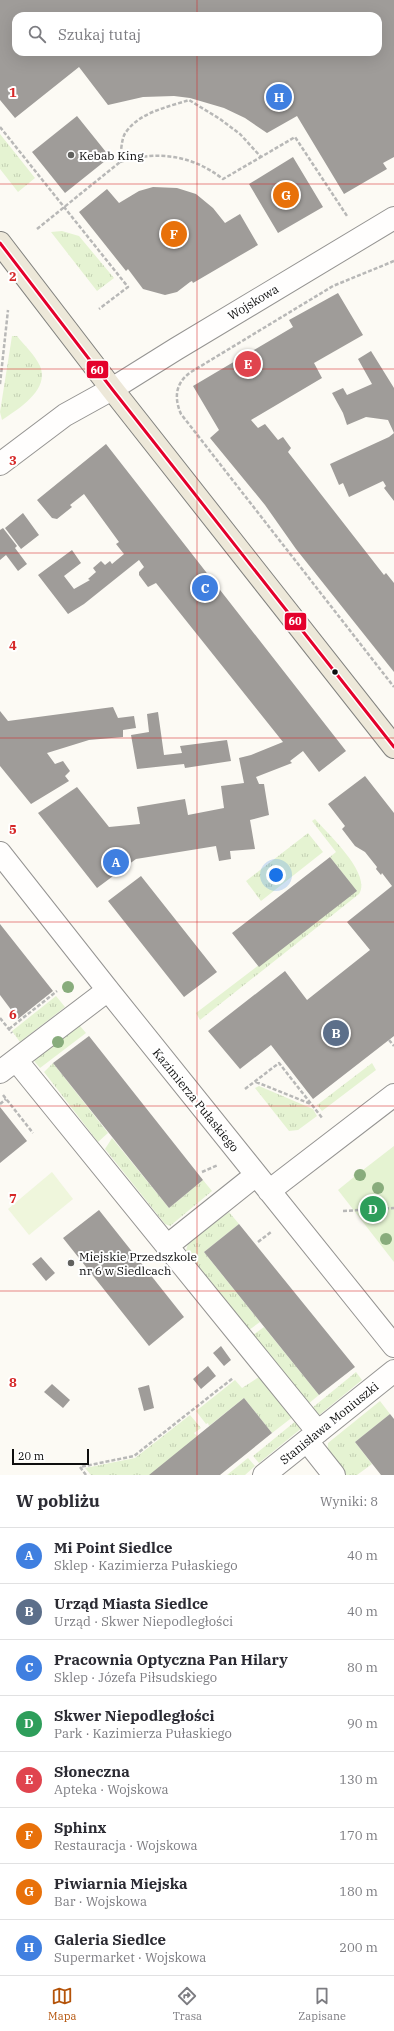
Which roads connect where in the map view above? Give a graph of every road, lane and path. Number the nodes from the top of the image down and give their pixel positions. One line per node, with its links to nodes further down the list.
1 (0, 127): 4 (path)
2 (261, 157): 3 (path); 3 (path); 5 (path)
3 (120, 162): 4 (path)
4 (63, 208): 7 (path); 10 (path)
5 (347, 216)
6 (394, 218): 13 (street, Wojskowa)
7 (37, 229)
8 (0, 243): 13 (main road)
9 (394, 260): 15 (path)
10 (99, 309)
11 (8, 310): 12 (path)
12 (0, 384)
13 (112, 389): 14 (street, Wojskowa); 16 (main road)
14 (0, 464)
15 (394, 687)
16 (394, 747)
17 (0, 853): 18 (street, Kazimierza Pułaskiego)
18 (108, 990): 23 (street); 35 (street, Kazimierza Pułaskiego)
19 (57, 991): 20 (path)
20 (9, 1029)
21 (389, 1040): 22 (path)
22 (394, 1046)
23 (8, 1066): 40 (street)
24 (256, 1081): 25 (path); 30 (path); 30 (path)
25 (245, 1089)
26 (0, 1092): 28 (path)
27 (394, 1095): 35 (street)
28 (6, 1099): 29 (path); 32 (path)
29 (0, 1104)
30 (312, 1104): 31 (path)
31 (325, 1121)
32 (32, 1133)
33 (223, 1163): 34 (path)
34 (202, 1172)
35 (263, 1183): 40 (street); 41 (street, Kazimierza Pułaskiego)
36 (394, 1208): 37 (path)
37 (343, 1211)
38 (276, 1228): 39 (path)
39 (258, 1242)
40 (167, 1246): 44 (street)
41 (394, 1346)
42 (394, 1371): 44 (street, Stanisława Moniuszki)
43 (233, 1378): 45 (path)
44 (313, 1436): 46 (street, Stanisława Moniuszki); 47 (street)
45 (86, 1475)
46 (264, 1475)
47 (334, 1475)

